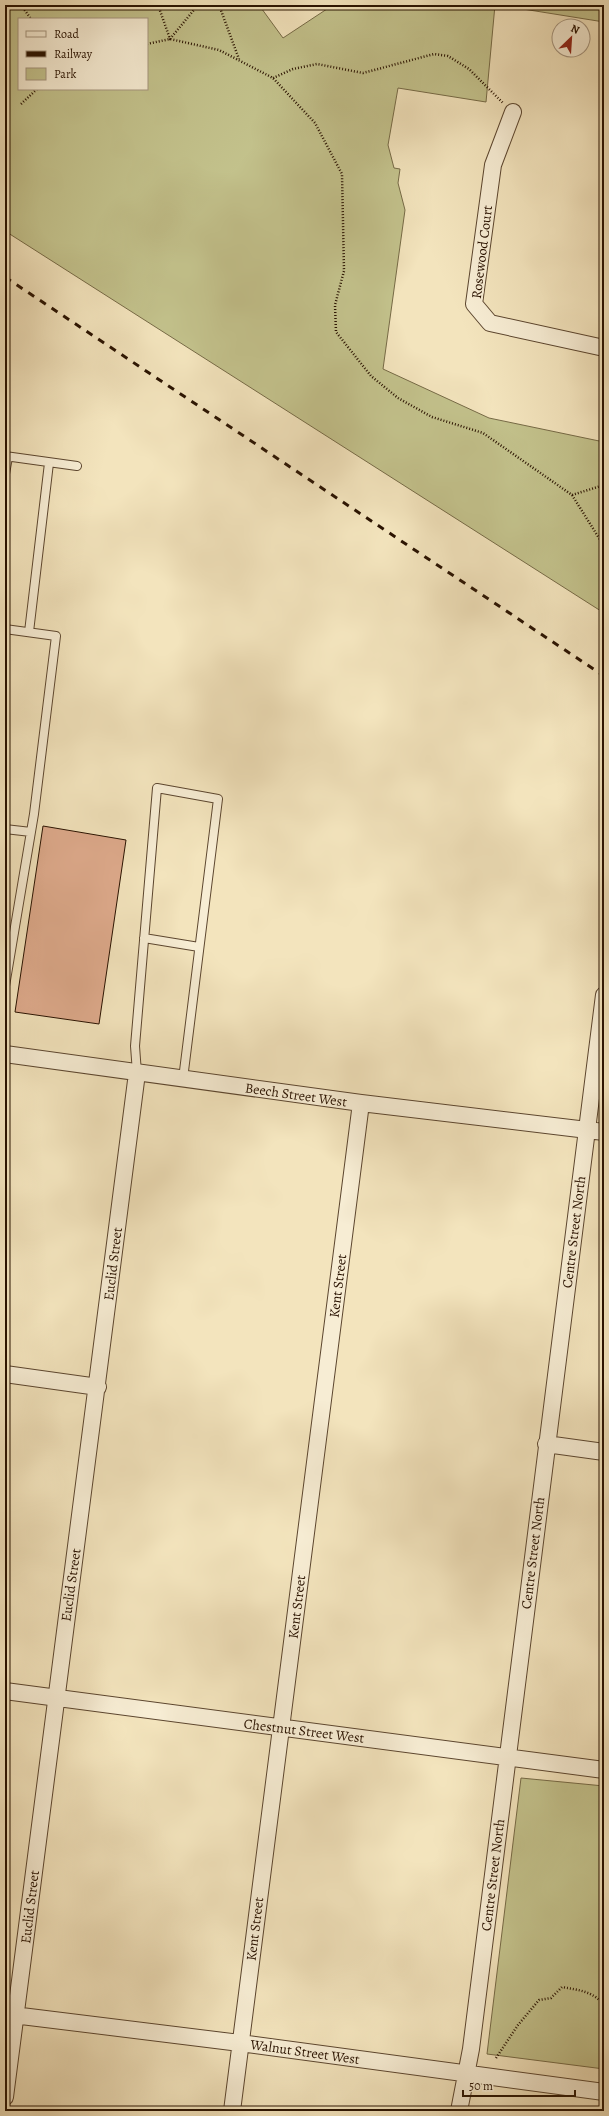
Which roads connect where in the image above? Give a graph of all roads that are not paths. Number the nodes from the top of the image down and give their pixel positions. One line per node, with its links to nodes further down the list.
1 (513, 112): 2 (street, Rosewood Court)
2 (604, 348)
3 (6, 457): 4 (lane); 6 (lane)
4 (49, 463): 5 (lane); 8 (lane)
5 (77, 466)
6 (5, 474)
7 (5, 630): 8 (lane)
8 (29, 632): 10 (lane)
9 (5, 829): 10 (lane)
10 (31, 832): 13 (lane)
11 (144, 938): 12 (lane); 12 (lane); 16 (lane)
12 (199, 947): 17 (lane)
13 (5, 986)
14 (604, 995): 19 (street, Centre Street North)
15 (5, 1054): 16 (street, Beech Street West)
16 (137, 1073): 17 (street, Beech Street West); 22 (street, Euclid Street)
17 (183, 1079): 18 (street, Beech Street West)
18 (362, 1103): 19 (street, Beech Street West); 27 (street, Kent Street)
19 (587, 1130): 20 (street, Beech Street West); 23 (street, Centre Street North)
20 (604, 1132)
21 (5, 1374): 22 (street)
22 (98, 1387): 26 (street, Euclid Street)
23 (546, 1444): 24 (street); 28 (street, Centre Street North)
24 (604, 1452)
25 (5, 1691): 26 (street, Chestnut Street West)
26 (56, 1698): 27 (street, Chestnut Street West); 30 (street, Euclid Street)
27 (281, 1729): 28 (street, Chestnut Street West); 31 (street, Kent Street)
28 (508, 1757): 29 (street, Chestnut Street West); 32 (street, Centre Street North)
29 (604, 1770)
30 (10, 2015): 31 (street, Walnut Street West); 34 (street, Euclid Street)
31 (240, 2043): 32 (street, Walnut Street West); 35 (street, Kent Street)
32 (466, 2074): 33 (street, Walnut Street West); 36 (street, Centre Street North)
33 (604, 2092)
34 (5, 2097)
35 (232, 2111)
36 (459, 2111)

